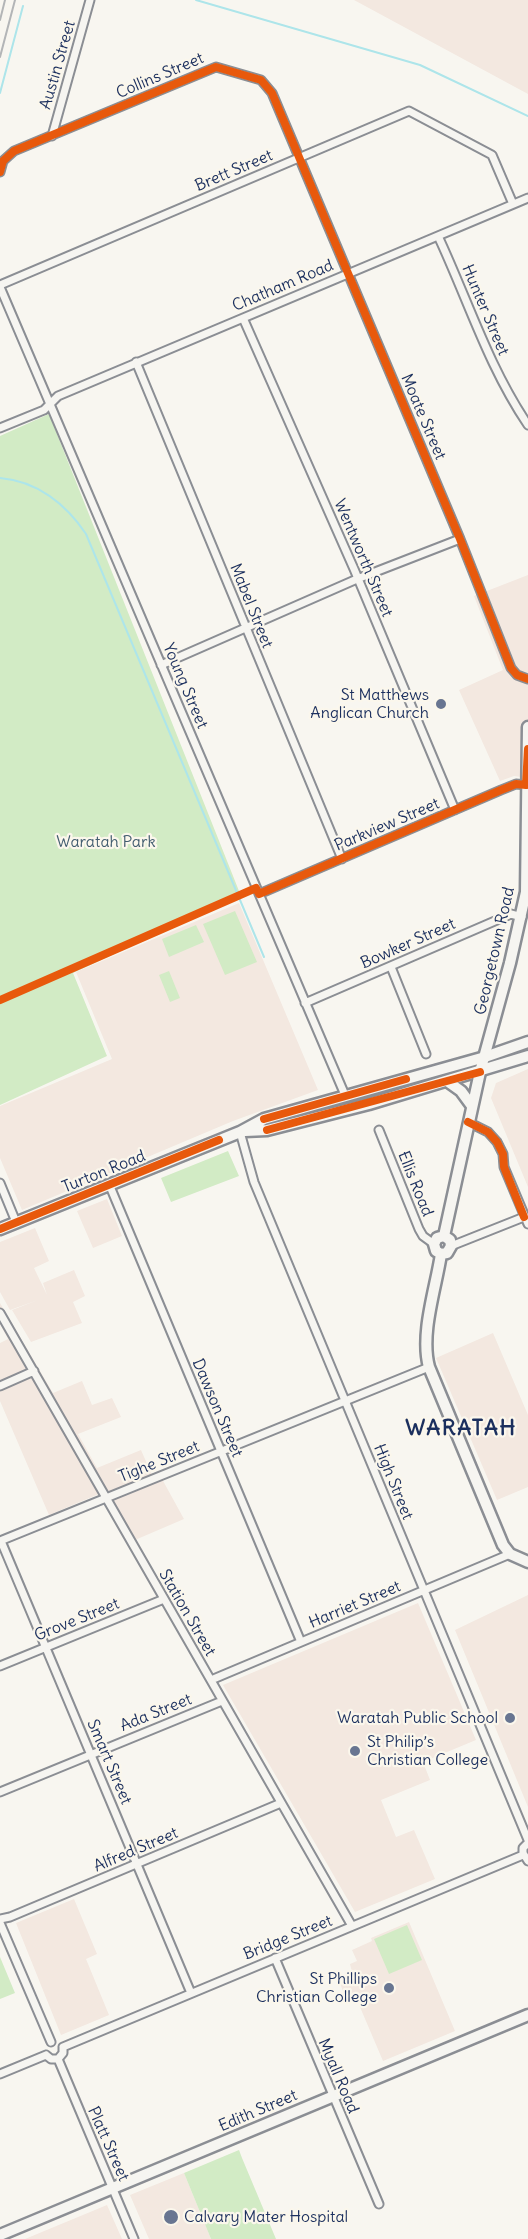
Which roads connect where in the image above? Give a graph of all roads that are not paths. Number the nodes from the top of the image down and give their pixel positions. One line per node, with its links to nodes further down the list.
1 (90, 0): 2 (street, Austin Street)
2 (52, 136): 3 (street, Collins Street); 4 (street, Collins Street)
3 (298, 159): 6 (street, Brett Street); 8 (street, Moate Street); 9 (street, Brett Street)
4 (0, 172)
5 (528, 198): 6 (street, Chatham Road)
6 (513, 204): 7 (street, Chatham Road)
7 (438, 236): 8 (street, Chatham Road); 13 (street, Hunter Street)
8 (347, 274): 10 (street, Chatham Road); 15 (street, Moate Street)
9 (0, 286): 12 (street, Young Street)
10 (243, 318): 11 (street, Chatham Road); 16 (street, Wentworth Street)
11 (136, 362): 12 (street, Chatham Road); 17 (street, Mabel Street)
12 (50, 404): 14 (street, Chatham Road); 18 (street, Young Street)
13 (528, 425)
14 (0, 428)
15 (460, 539): 16 (street); 19 (street, Moate Street)
16 (357, 579): 17 (street); 23 (street, Wentworth Street)
17 (245, 627): 18 (street); 24 (street, Mabel Street)
18 (161, 665): 25 (street, Young Street)
19 (528, 679)
20 (528, 727): 21 (main road, Georgetown Road)
21 (528, 754): 22 (main road, Georgetown Road)
22 (526, 785): 23 (street, Parkview Street); 26 (main road, Georgetown Road)
23 (455, 810): 24 (street, Parkview Street)
24 (342, 859): 25 (street, Parkview Street)
25 (259, 894): 28 (street, Young Street)
26 (522, 917): 27 (street, Bowker Street); 32 (main road, Georgetown Road)
27 (391, 967): 28 (street, Bowker Street); 30 (street)
28 (305, 1003): 35 (street, Young Street)
29 (528, 1042): 32 (main road, Turton Road)
30 (426, 1054)
31 (528, 1056): 33 (main road, Turton Road)
32 (484, 1057): 33 (main road, Georgetown Road); 35 (main road, Turton Road)
33 (480, 1072): 34 (main road, Turton Road); 36 (main road, Georgetown Road)
34 (447, 1081): 36 (main road); 39 (main road, Turton Road)
35 (345, 1095): 39 (main road, Turton Road)
36 (472, 1106): 37 (main road, Georgetown Road)
37 (468, 1122): 42 (street); 45 (main road, Georgetown Road)
38 (379, 1130): 46 (street, Ellis Road)
39 (240, 1132): 41 (main road, Turton Road); 53 (street, High Street)
40 (0, 1183): 43 (street)
41 (109, 1184): 43 (main road, Turton Road); 54 (street, Dawson Street)
42 (526, 1221): 47 (street)
43 (16, 1222): 44 (main road, Turton Road)
44 (0, 1229)
45 (444, 1236): 46 (main road); 47 (main road)
46 (434, 1244): 48 (main road)
47 (451, 1246): 48 (main road)
48 (441, 1254): 50 (main road)
49 (0, 1313): 51 (street, Station Street)
50 (429, 1367): 53 (street, Tighe Street); 57 (main road)
51 (34, 1371): 52 (street); 55 (street, Station Street)
52 (0, 1386)
53 (345, 1402): 54 (street, Tighe Street); 59 (street, High Street)
54 (221, 1452): 55 (street, Tighe Street); 61 (street, Dawson Street)
55 (106, 1498): 56 (street, Tighe Street); 60 (street, Station Street)
56 (0, 1541): 62 (street, Smart Street)
57 (506, 1549): 58 (main road); 59 (street, Harriet Street)
58 (528, 1562)
59 (424, 1591): 61 (street, Harriet Street); 69 (street, High Street)
60 (164, 1599): 62 (street, Grove Street); 64 (street, Station Street)
61 (301, 1642): 64 (street, Harriet Street)
62 (46, 1648): 63 (street, Grove Street); 66 (street, Smart Street)
63 (0, 1666)
64 (211, 1680): 65 (street, Station Street)
65 (222, 1701): 66 (street, Ada Street); 68 (street, Station Street)
66 (91, 1754): 67 (street, Ada Street); 71 (street, Smart Street)
67 (0, 1792)
68 (281, 1803): 71 (street, Alfred Street); 73 (street, Station Street)
69 (528, 1841): 70 (street)
70 (526, 1858): 73 (street, Bridge Street)
71 (137, 1865): 72 (street, Alfred Street); 75 (street, Smart Street)
72 (0, 1921): 77 (street)
73 (352, 1926): 74 (street, Bridge Street)
74 (274, 1958): 75 (street, Bridge Street); 82 (street, Myall Road)
75 (191, 1993): 78 (street, Bridge Street)
76 (528, 2015): 82 (main road, Edith Street)
77 (51, 2042): 78 (street); 79 (street)
78 (63, 2047): 80 (street)
79 (46, 2055): 80 (street); 81 (street)
80 (58, 2059): 83 (street, Platt Street)
81 (0, 2074)
82 (332, 2097): 83 (main road, Edith Street); 84 (street, Myall Road)
83 (113, 2188): 85 (main road, Edith Street); 86 (street, Platt Street)
84 (379, 2204)
85 (0, 2235)
86 (134, 2239)

